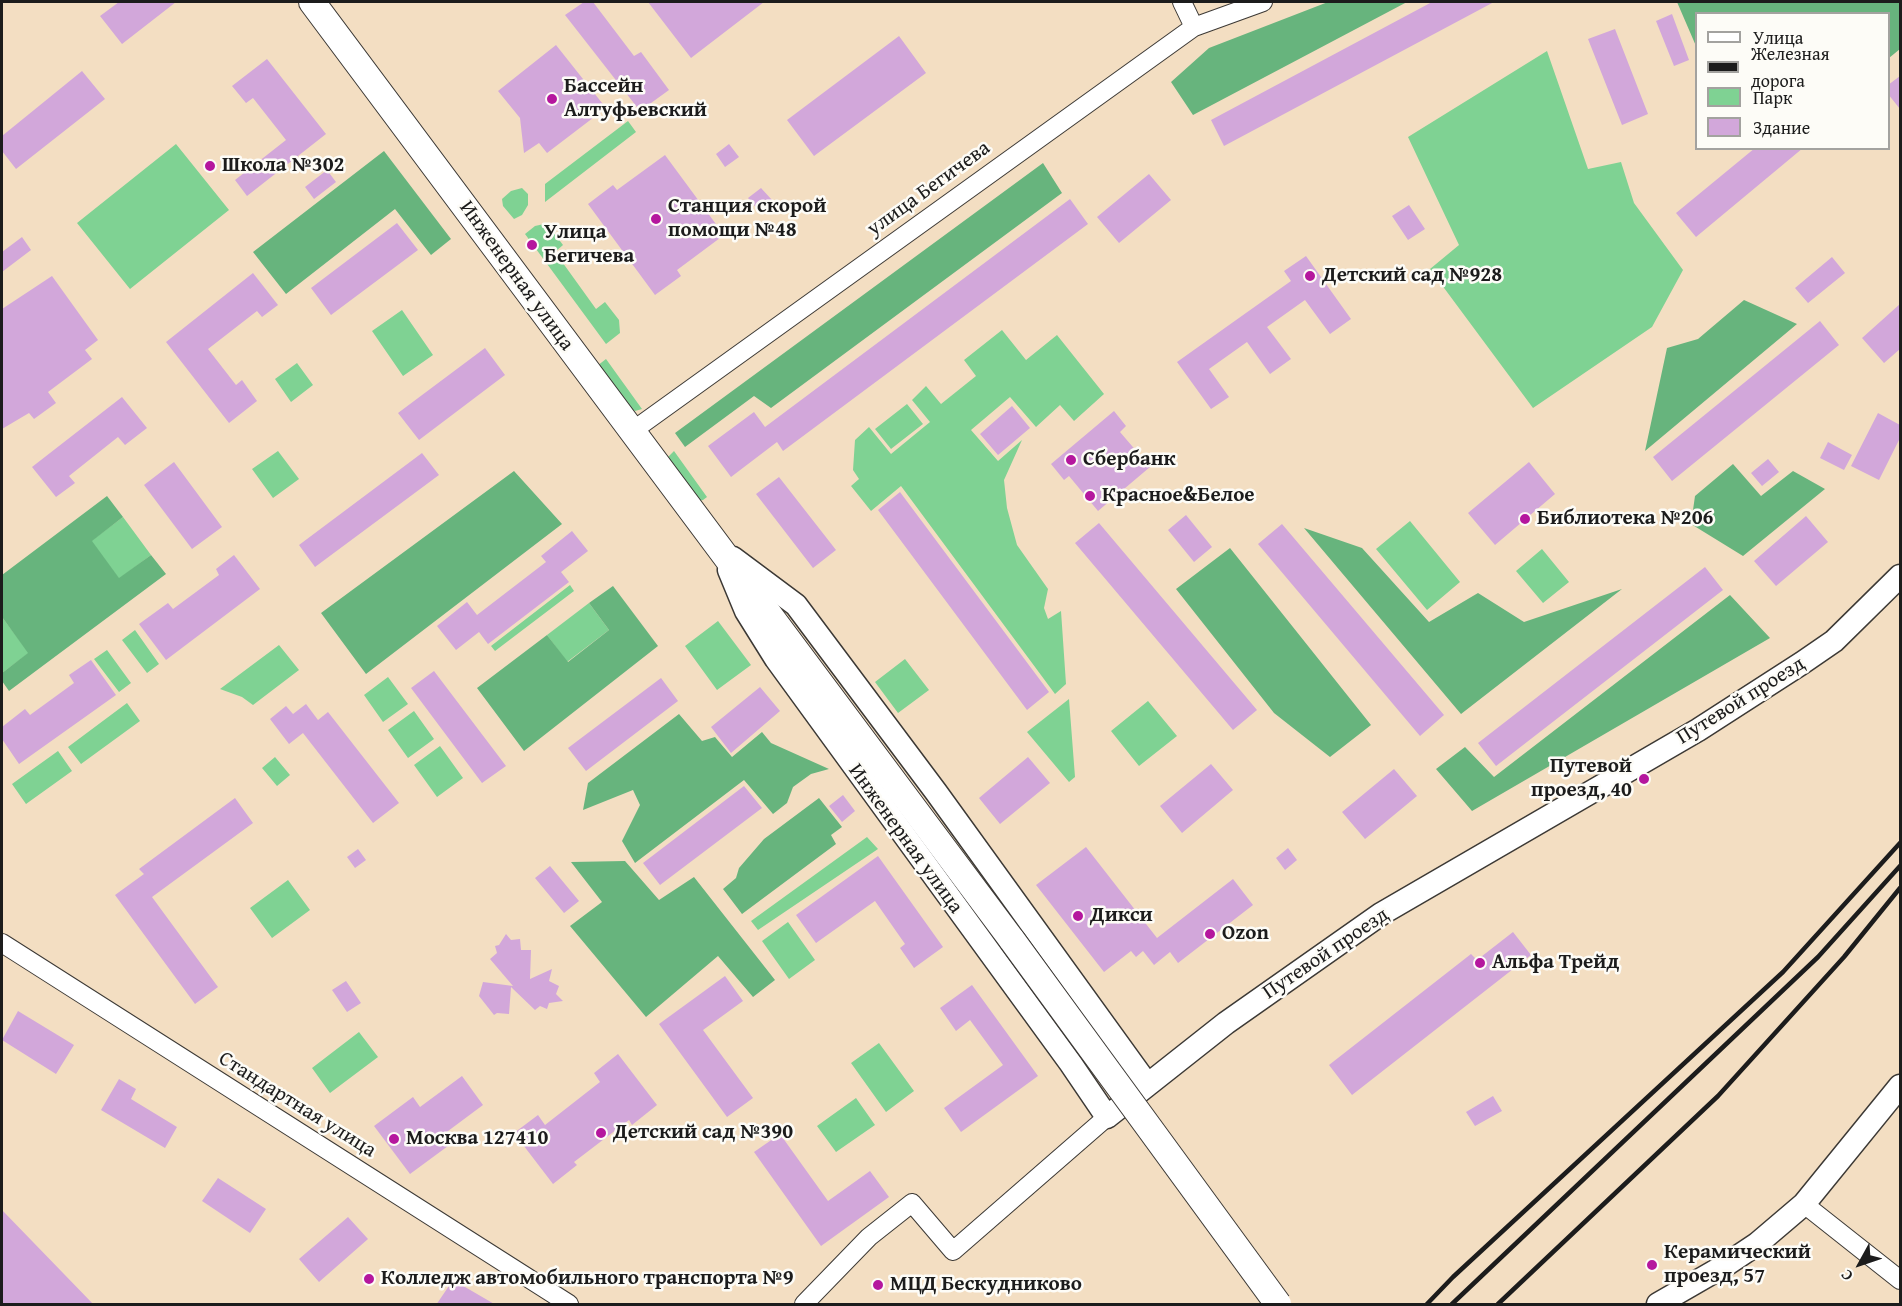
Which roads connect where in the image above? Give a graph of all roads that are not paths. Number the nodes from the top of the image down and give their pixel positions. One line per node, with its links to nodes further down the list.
1 (312, 2): 5 (main road, Инженерная улица)
2 (1182, 2): 4 (street)
3 (1263, 2): 4 (street, улица Бегичева)
4 (1194, 27): 5 (street, улица Бегичева)
5 (631, 432): 6 (main road, Инженерная улица)
6 (722, 550): 9 (street, Инженерная улица); 11 (street, Инженерная улица); 16 (main road, bridge)
7 (1900, 576): 9 (street, Путевой проезд)
8 (2, 943): 14 (street, Стандартная улица)
9 (1147, 1084): 11 (street, Путевой проезд)
10 (1900, 1086): 12 (street)
11 (1107, 1117): 15 (street, Путевой проезд)
12 (1804, 1204): 13 (street); 17 (street)
13 (1900, 1280)
14 (569, 1305)
15 (804, 1305)
16 (1278, 1305)
17 (1658, 1305)

